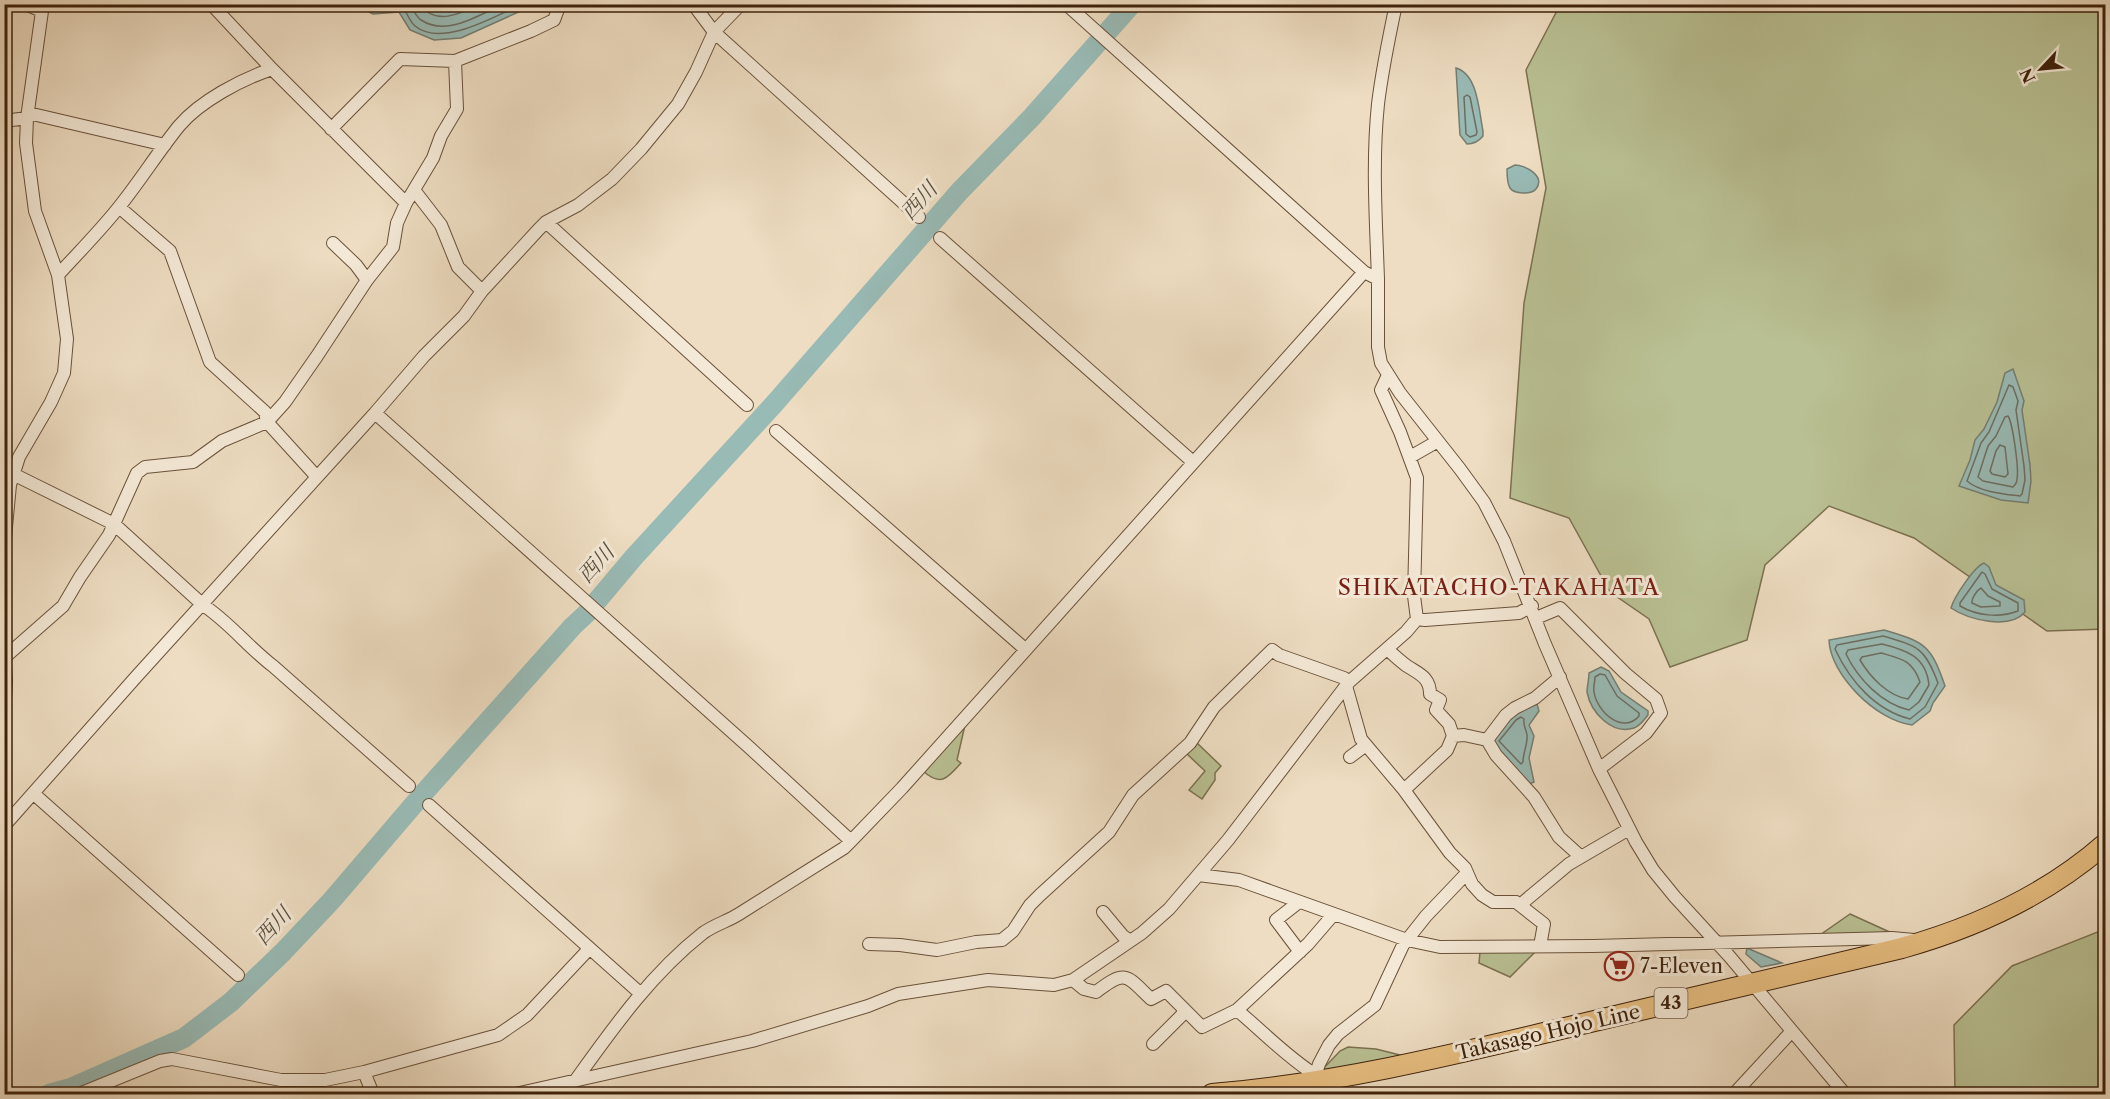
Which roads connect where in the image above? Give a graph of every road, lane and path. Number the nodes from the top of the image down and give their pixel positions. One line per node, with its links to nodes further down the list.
1 (25, 4): 8 (street)
2 (560, 4): 10 (street)
3 (693, 4): 9 (street)
4 (741, 4): 9 (street)
5 (1066, 4): 23 (street)
6 (1396, 4): 25 (street)
7 (212, 5): 11 (street)
8 (42, 8): 12 (street)
9 (714, 32): 19 (street); 20 (street)
10 (455, 61): 14 (street); 16 (street)
11 (272, 69): 14 (street); 15 (street)
12 (28, 116): 13 (street); 15 (street); 24 (street)
13 (4, 121)
14 (331, 129): 17 (street)
15 (165, 145): 18 (street)
16 (414, 190): 17 (street); 27 (street)
17 (406, 203): 26 (street)
18 (119, 207): 24 (street); 31 (street)
19 (919, 217)
20 (546, 222): 27 (street); 29 (street)
21 (940, 238): 35 (street)
22 (333, 243): 26 (street)
23 (1364, 272): 25 (street); 35 (street)
24 (58, 275): 36 (street)
25 (1378, 279): 28 (street)
26 (367, 280): 31 (street)
27 (482, 291): 30 (street)
28 (1388, 375): 33 (street); 34 (street)
29 (747, 405)
30 (375, 413): 37 (street); 61 (street)
31 (267, 422): 37 (street); 38 (street)
32 (776, 432): 43 (street)
33 (1438, 441): 34 (street); 41 (street)
34 (1410, 457): 42 (street)
35 (1193, 462): 43 (street)
36 (13, 474): 38 (street); 39 (street)
37 (317, 477): 40 (street)
38 (114, 524): 40 (street); 45 (street)
39 (4, 548)
40 (203, 605): 55 (street); 57 (street)
41 (1534, 612): 42 (street); 46 (street); 54 (street)
42 (1417, 619): 44 (street)
43 (1024, 649): 61 (street)
44 (1388, 650): 48 (street); 50 (street)
45 (5, 655): 47 (street)
46 (1560, 677): 51 (street); 54 (street)
47 (5, 681): 49 (street)
48 (1348, 684): 52 (street); 65 (street); 74 (street)
49 (4, 716)
50 (1453, 735): 51 (street); 56 (street)
51 (1487, 740): 63 (street)
52 (1366, 745): 53 (street); 56 (street)
53 (1350, 758)
54 (1599, 769): 60 (street)
55 (409, 786)
56 (1404, 790): 64 (street)
57 (34, 794): 59 (street); 78 (street)
58 (429, 805): 76 (street)
59 (4, 826)
60 (1629, 829): 63 (street); 73 (street)
61 (851, 841): 81 (street)
62 (2106, 843): 72 (main road, Takasago Hojo Line / 43)
63 (1580, 856): 67 (street)
64 (1466, 874): 67 (street); 70 (street)
65 (1198, 875): 66 (street); 71 (street)
66 (1299, 902): 69 (street); 77 (street)
67 (1520, 905): 75 (street)
68 (1103, 912): 71 (street)
69 (1333, 915): 70 (street); 77 (street)
70 (1407, 940): 75 (street); 88 (street)
71 (1130, 941): 79 (street)
72 (1926, 941): 73 (street); 80 (main road, Takasago Hojo Line / 43)
73 (1718, 943): 75 (street); 80 (street)
74 (869, 944)
75 (1540, 946)
76 (589, 949): 81 (street); 86 (street)
77 (1300, 952): 83 (street)
78 (238, 975)
79 (1073, 980): 82 (street); 87 (street)
80 (1752, 983): 84 (street); 88 (main road, Takasago Hojo Line / 43)
81 (640, 994): 87 (street)
82 (1184, 1009): 83 (street); 85 (street)
83 (1237, 1010): 88 (street)
84 (1792, 1031): 93 (street); 94 (street)
85 (1153, 1044)
86 (364, 1072): 89 (street); 90 (street)
87 (575, 1081): 91 (street)
88 (1313, 1083): 92 (main road, Takasago Hojo Line / 43)
89 (79, 1095)
90 (373, 1095)
91 (515, 1095)
92 (1212, 1095)
93 (1734, 1095)
94 (1845, 1095)

